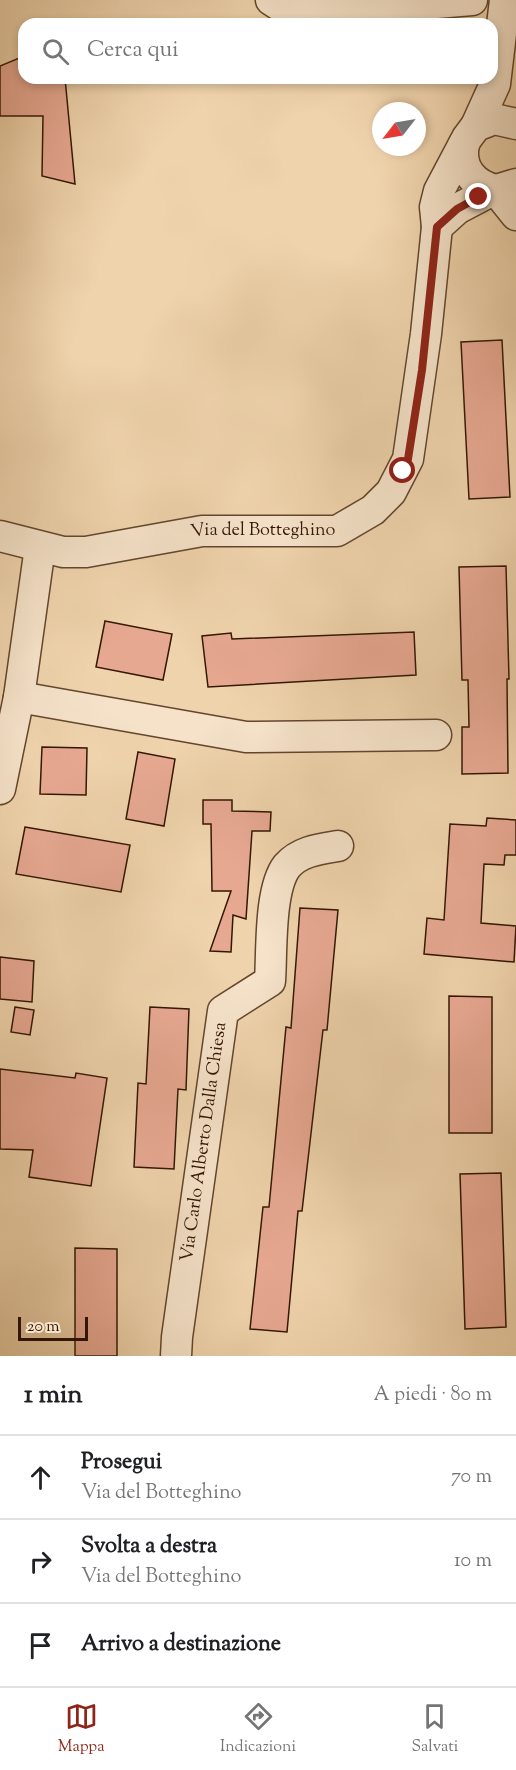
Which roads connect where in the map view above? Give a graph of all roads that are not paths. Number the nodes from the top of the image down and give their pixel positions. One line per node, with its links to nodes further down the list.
1 (271, 0): 2 (street)
2 (472, 0)
3 (505, 0): 4 (street, Via del Botteghino)
4 (498, 59)
5 (495, 84): 7 (street, Via del Botteghino)
6 (516, 124): 7 (street)
7 (470, 135): 8 (street); 10 (street, Via del Botteghino)
8 (502, 188): 9 (street); 10 (street)
9 (516, 215)
10 (437, 227): 12 (street, Via del Botteghino)
11 (0, 536): 12 (street, Via del Botteghino)
12 (40, 547): 13 (street)
13 (19, 697): 14 (street); 15 (street)
14 (436, 735)
15 (1, 784)
16 (338, 846): 17 (street, Via Carlo Alberto Dalla Chiesa)
17 (177, 1356)

